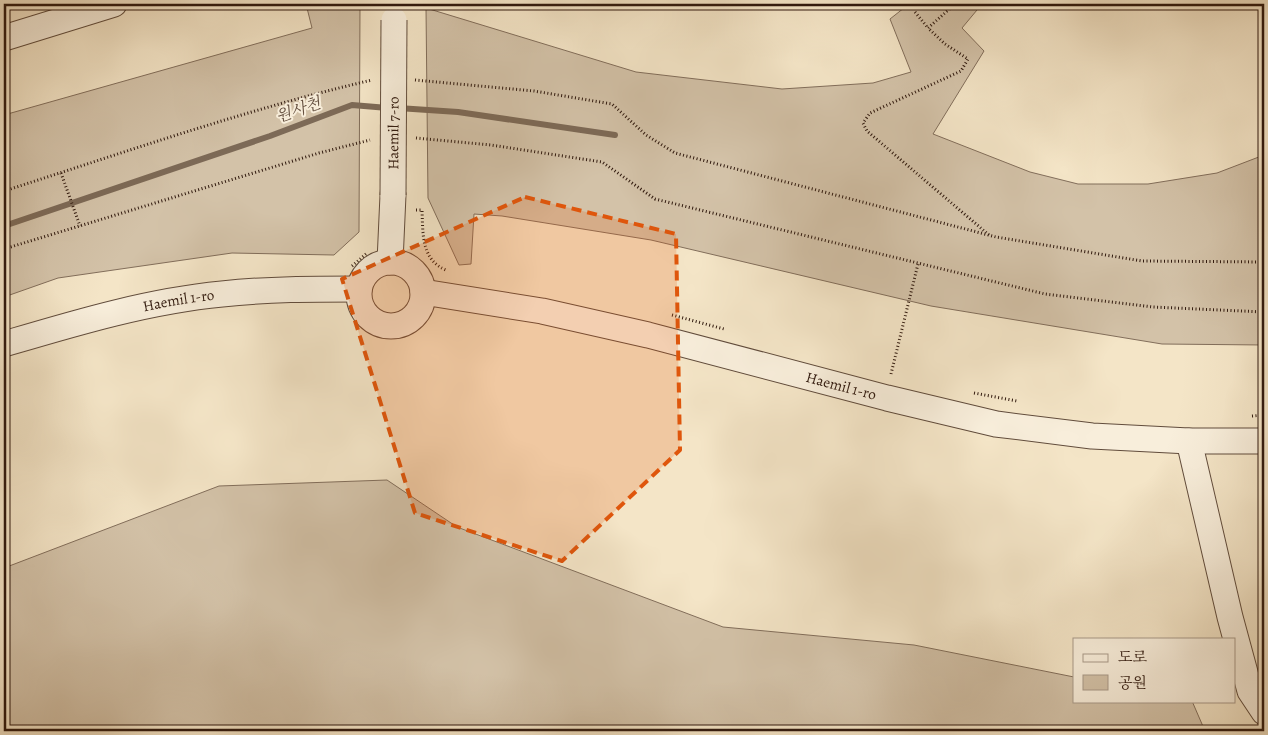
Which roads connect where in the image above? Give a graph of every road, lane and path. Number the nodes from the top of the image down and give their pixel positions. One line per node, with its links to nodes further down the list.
1 (114, 4): 6 (street)
2 (955, 4): 5 (path)
3 (394, 12): 16 (street, Haemil 7-ro, bridge)
4 (915, 12): 5 (path)
5 (928, 28): 14 (path)
6 (4, 38)
7 (381, 80): 11 (path)
8 (411, 80): 14 (path)
9 (414, 138): 18 (path)
10 (377, 139): 13 (path)
11 (61, 172): 12 (path); 13 (path)
12 (4, 191)
13 (80, 226): 15 (path)
14 (990, 236): 17 (path)
15 (4, 248)
16 (390, 262): 19 (street); 20 (street)
17 (1264, 262)
18 (918, 264): 21 (path); 23 (path)
19 (359, 289): 20 (street); 22 (street, Haemil 1-ro)
20 (423, 292): 24 (street, Haemil 1-ro)
21 (1264, 312)
22 (4, 344)
23 (891, 374)
24 (1189, 441): 25 (street, Haemil 1-ro); 26 (street)
25 (1264, 441)
26 (1264, 712)

